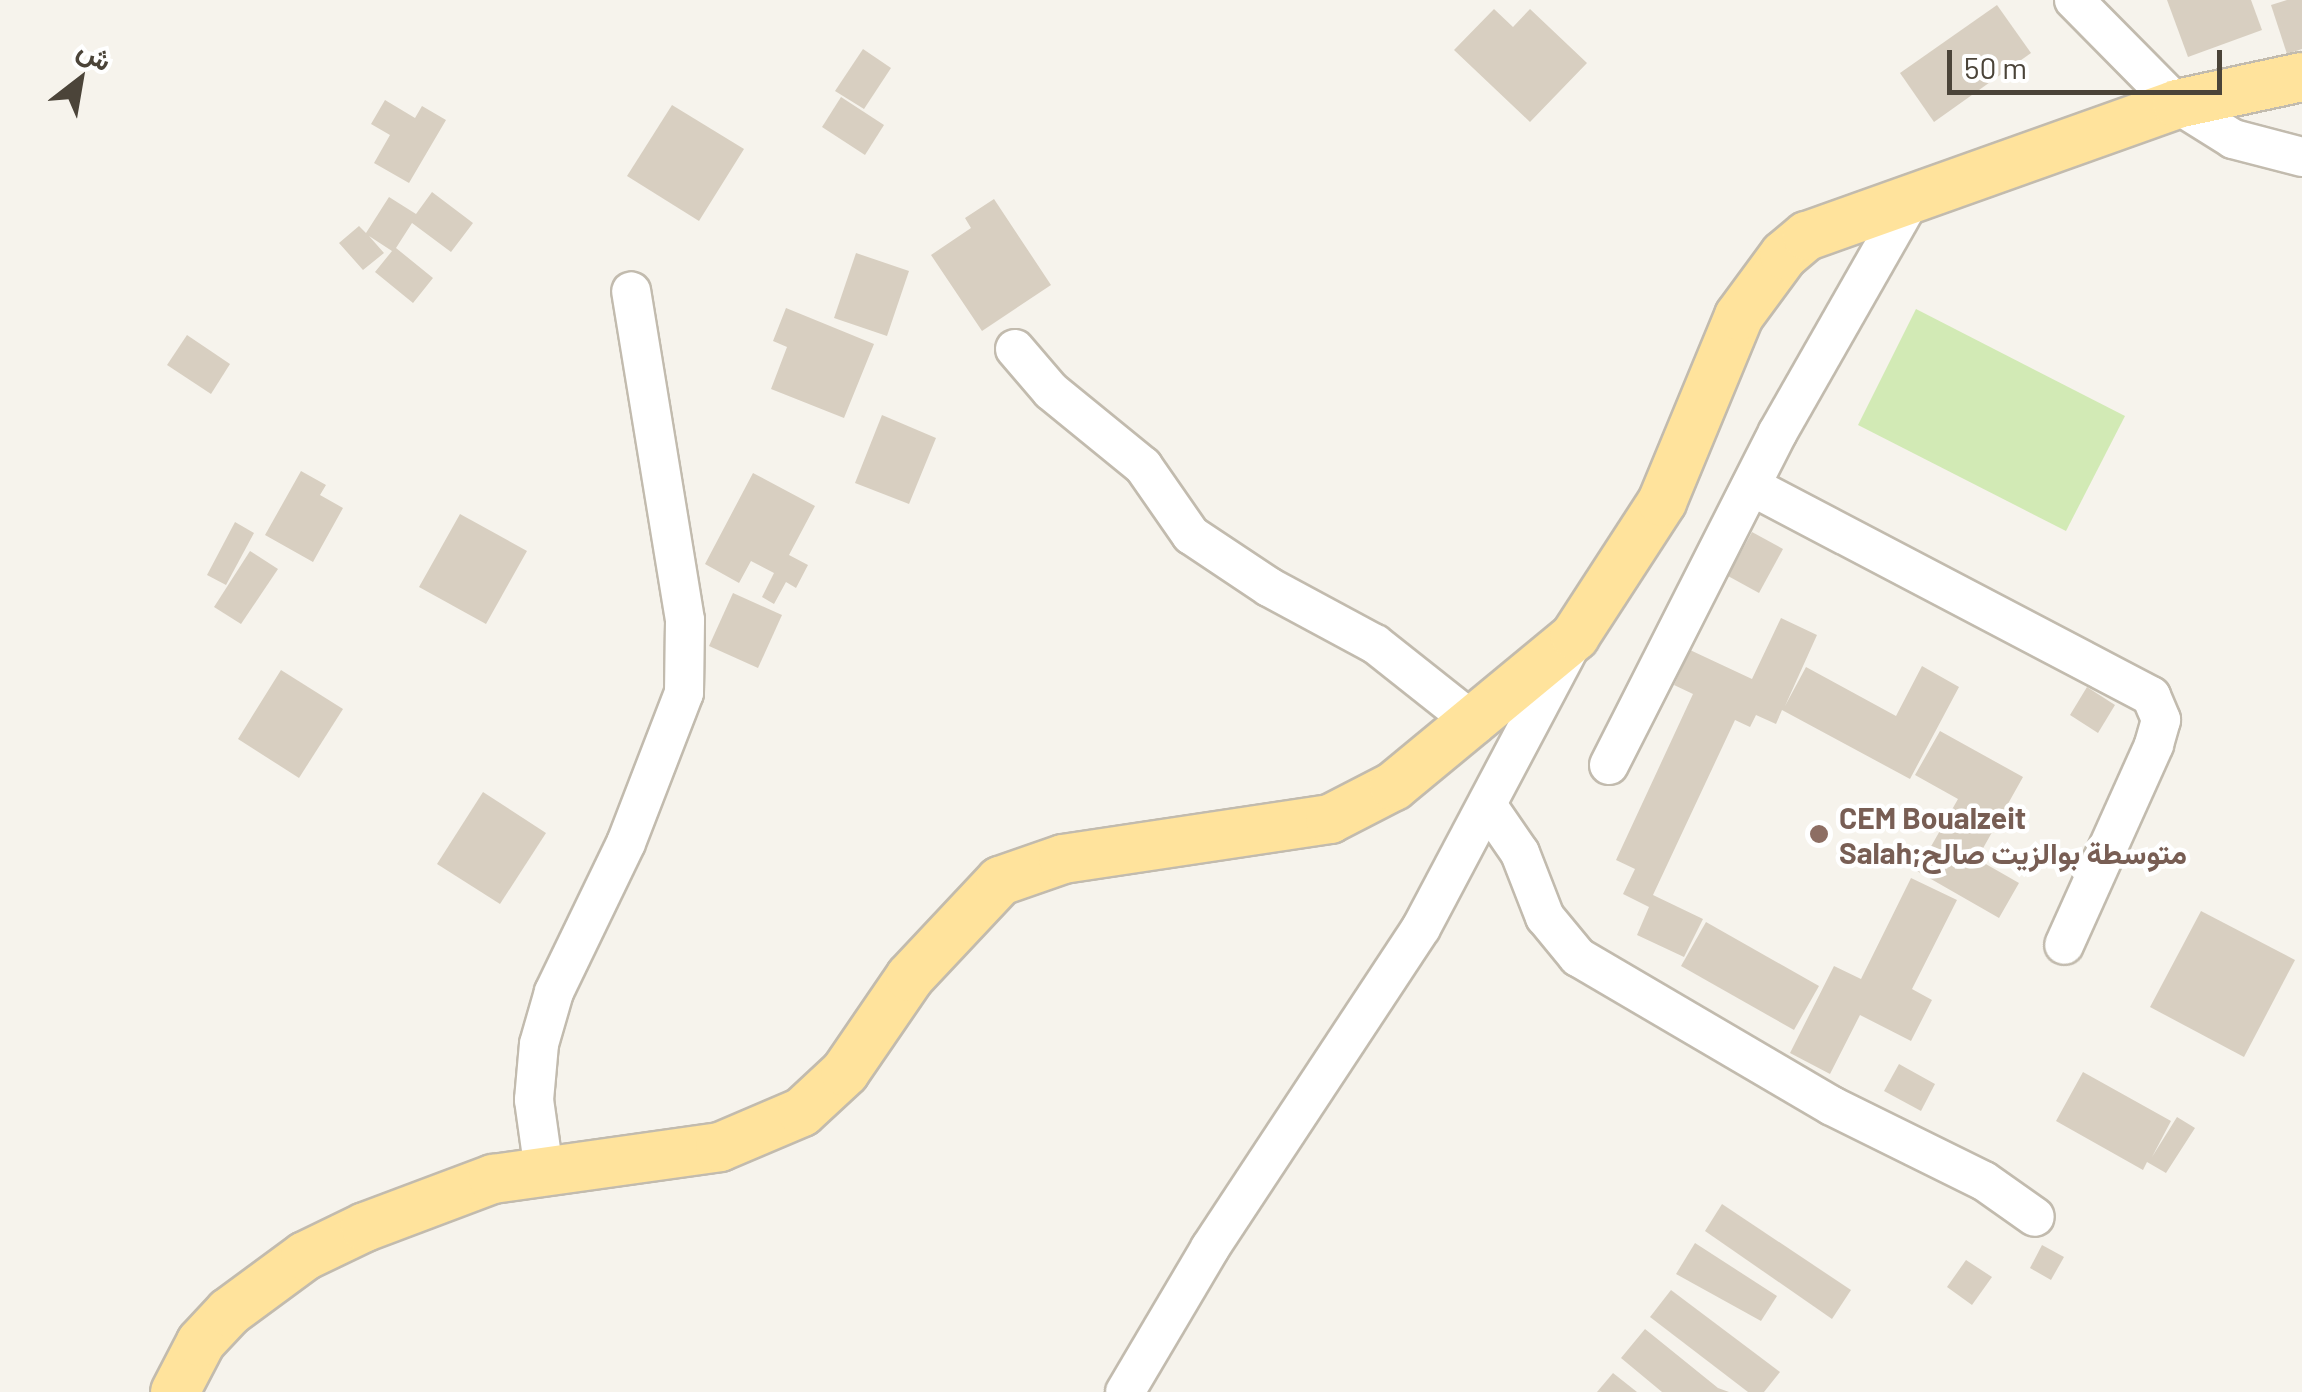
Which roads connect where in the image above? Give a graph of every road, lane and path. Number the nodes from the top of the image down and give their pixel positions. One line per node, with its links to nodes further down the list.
1 (2074, 0): 3 (street)
2 (2302, 77): 3 (main road)
3 (2177, 104): 4 (street); 5 (main road)
4 (2302, 157)
5 (1910, 199): 8 (street); 9 (main road)
6 (631, 290): 14 (street)
7 (1015, 349): 10 (street)
8 (1751, 486): 11 (street); 13 (street)
9 (1576, 636): 10 (main road); 12 (street)
10 (1476, 724): 14 (main road)
11 (1609, 764)
12 (1487, 805): 15 (street); 17 (street)
13 (2064, 945)
14 (544, 1171): 16 (main road)
15 (2035, 1217)
16 (176, 1392)
17 (1125, 1392)

